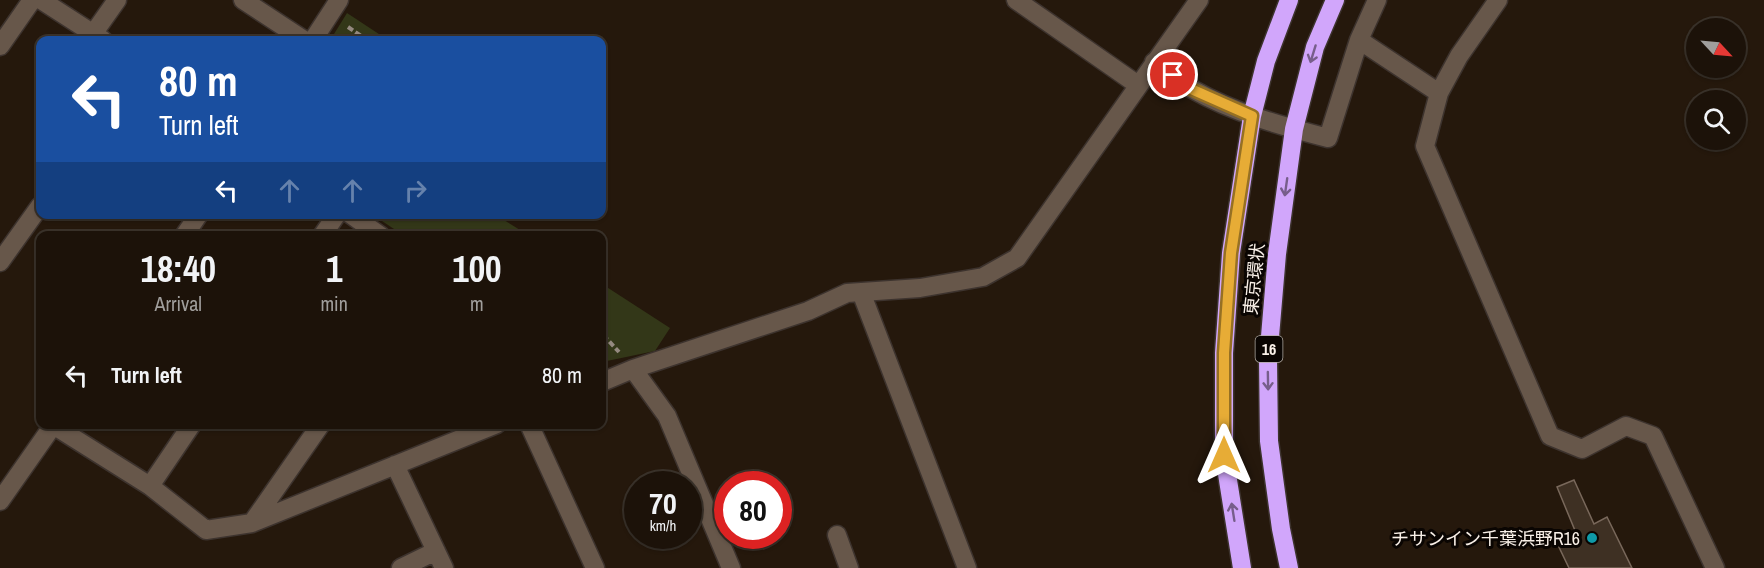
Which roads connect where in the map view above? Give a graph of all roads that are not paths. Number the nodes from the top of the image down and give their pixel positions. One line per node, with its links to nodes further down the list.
1 (32, 0): 17 (street)
2 (41, 0): 12 (street)
3 (117, 0): 13 (street)
4 (243, 0): 14 (street)
5 (339, 0): 15 (street)
6 (1016, 0): 19 (street)
7 (1199, 0): 18 (street)
8 (1289, 0): 21 (highway, 東京環状)
9 (1335, 0): 22 (highway, 東京環状 / 16, one-way to 22)
10 (1377, 0): 16 (street)
11 (1498, 0): 20 (street)
12 (96, 36)
13 (99, 36)
14 (298, 36)
15 (316, 36)
16 (1359, 40): 20 (street); 22 (street)
17 (0, 46)
18 (1154, 62): 19 (street); 21 (street)
19 (1138, 85): 27 (street)
20 (1439, 93): 49 (street)
21 (1252, 116): 22 (street); 47 (highway, 東京環状, one-way to 21)
22 (1294, 129): 48 (highway, 東京環状 / 16, one-way to 48)
23 (36, 212): 26 (street)
24 (357, 219): 25 (street)
25 (374, 231)
26 (0, 262)
27 (861, 292): 28 (street); 46 (street)
28 (633, 369): 29 (street); 44 (street)
29 (606, 380)
30 (50, 429): 38 (street)
31 (59, 429): 37 (street)
32 (189, 429): 37 (street)
33 (318, 429): 39 (street)
34 (485, 429): 36 (street)
35 (531, 429): 43 (street)
36 (396, 465): 39 (street); 41 (street)
37 (150, 486): 39 (street)
38 (0, 501)
39 (252, 523)
40 (837, 535): 45 (street)
41 (440, 560): 42 (street)
42 (401, 568)
43 (595, 568)
44 (731, 568)
45 (849, 568)
46 (966, 568)
47 (1242, 568)
48 (1289, 568)
49 (1715, 568)

